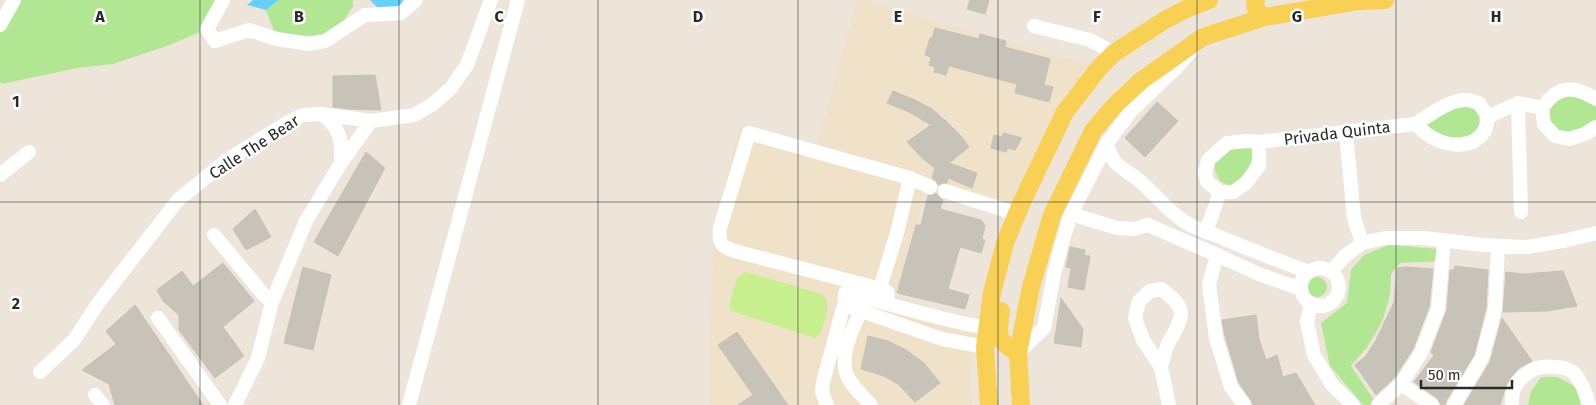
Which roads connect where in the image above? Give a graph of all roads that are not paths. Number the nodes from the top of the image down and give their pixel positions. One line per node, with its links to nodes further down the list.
1 (14, 0): 10 (street)
2 (223, 0): 3 (street)
3 (416, 0)
4 (491, 0): 19 (street, Calle The Bear)
5 (518, 0): 67 (street)
6 (1209, 0): 13 (main road)
7 (1256, 0): 9 (main road)
8 (1385, 0): 9 (main road)
9 (1265, 17): 12 (main road)
10 (0, 24)
11 (1034, 26): 13 (street)
12 (1203, 37): 24 (street); 59 (main road)
13 (1114, 53): 33 (main road)
14 (1596, 99): 16 (street)
15 (1518, 103): 16 (street); 18 (street); 32 (street)
16 (1542, 108): 21 (street)
17 (321, 114): 19 (street, Calle The Bear); 26 (street); 61 (street, Calle The Bear)
18 (1488, 117): 20 (street, Privada Quinta); 20 (street)
19 (371, 121): 26 (street)
20 (1416, 124): 22 (street, Privada Quinta)
21 (1596, 127)
22 (1346, 133): 23 (street, Privada Quinta); 42 (street)
23 (1259, 142): 31 (street); 31 (street, Privada Quinta)
24 (1107, 143): 34 (street); 35 (street)
25 (29, 152): 27 (street)
26 (341, 164): 52 (street)
27 (0, 175)
28 (910, 178): 29 (street); 49 (street); 51 (street)
29 (930, 187)
30 (945, 191): 33 (street)
31 (1220, 192): 36 (street)
32 (1521, 212)
33 (1017, 214): 41 (main road)
34 (1071, 214): 39 (street); 59 (street)
35 (1191, 225): 36 (street); 39 (street)
36 (1206, 232): 45 (street)
37 (1596, 233): 43 (street)
38 (214, 235): 52 (street)
39 (1184, 240): 44 (street)
40 (1444, 241): 42 (street); 43 (street); 64 (street)
41 (1005, 243): 57 (main road); 59 (main road)
42 (1362, 243): 47 (street)
43 (1498, 246): 77 (street)
44 (1217, 255): 48 (street); 73 (street)
45 (1270, 258): 46 (street); 48 (street)
46 (1309, 272): 47 (street); 50 (street)
47 (1331, 272): 54 (street)
48 (1261, 275): 50 (street)
49 (880, 288): 51 (street); 53 (street)
50 (1301, 289): 54 (street)
51 (848, 290): 53 (street); 55 (street); 62 (street)
52 (272, 302): 66 (street)
53 (887, 303): 57 (street)
54 (1311, 304): 74 (street)
55 (861, 310): 58 (street); 63 (street)
56 (158, 318): 65 (street)
57 (987, 328): 58 (main road)
58 (985, 346): 70 (main road)
59 (1018, 353): 71 (main road)
60 (1161, 367): 60 (street); 72 (street)
61 (40, 372)
62 (826, 374): 63 (street); 68 (street)
63 (846, 374): 69 (street)
64 (1401, 384): 75 (street); 76 (street)
65 (220, 405)
66 (235, 405)
67 (409, 405)
68 (827, 405)
69 (871, 405)
70 (989, 405)
71 (1021, 405)
72 (1169, 405)
73 (1244, 405)
74 (1353, 405)
75 (1378, 405)
76 (1432, 405)
77 (1454, 405)
78 (1512, 405): 79 (street)
79 (1589, 405)

